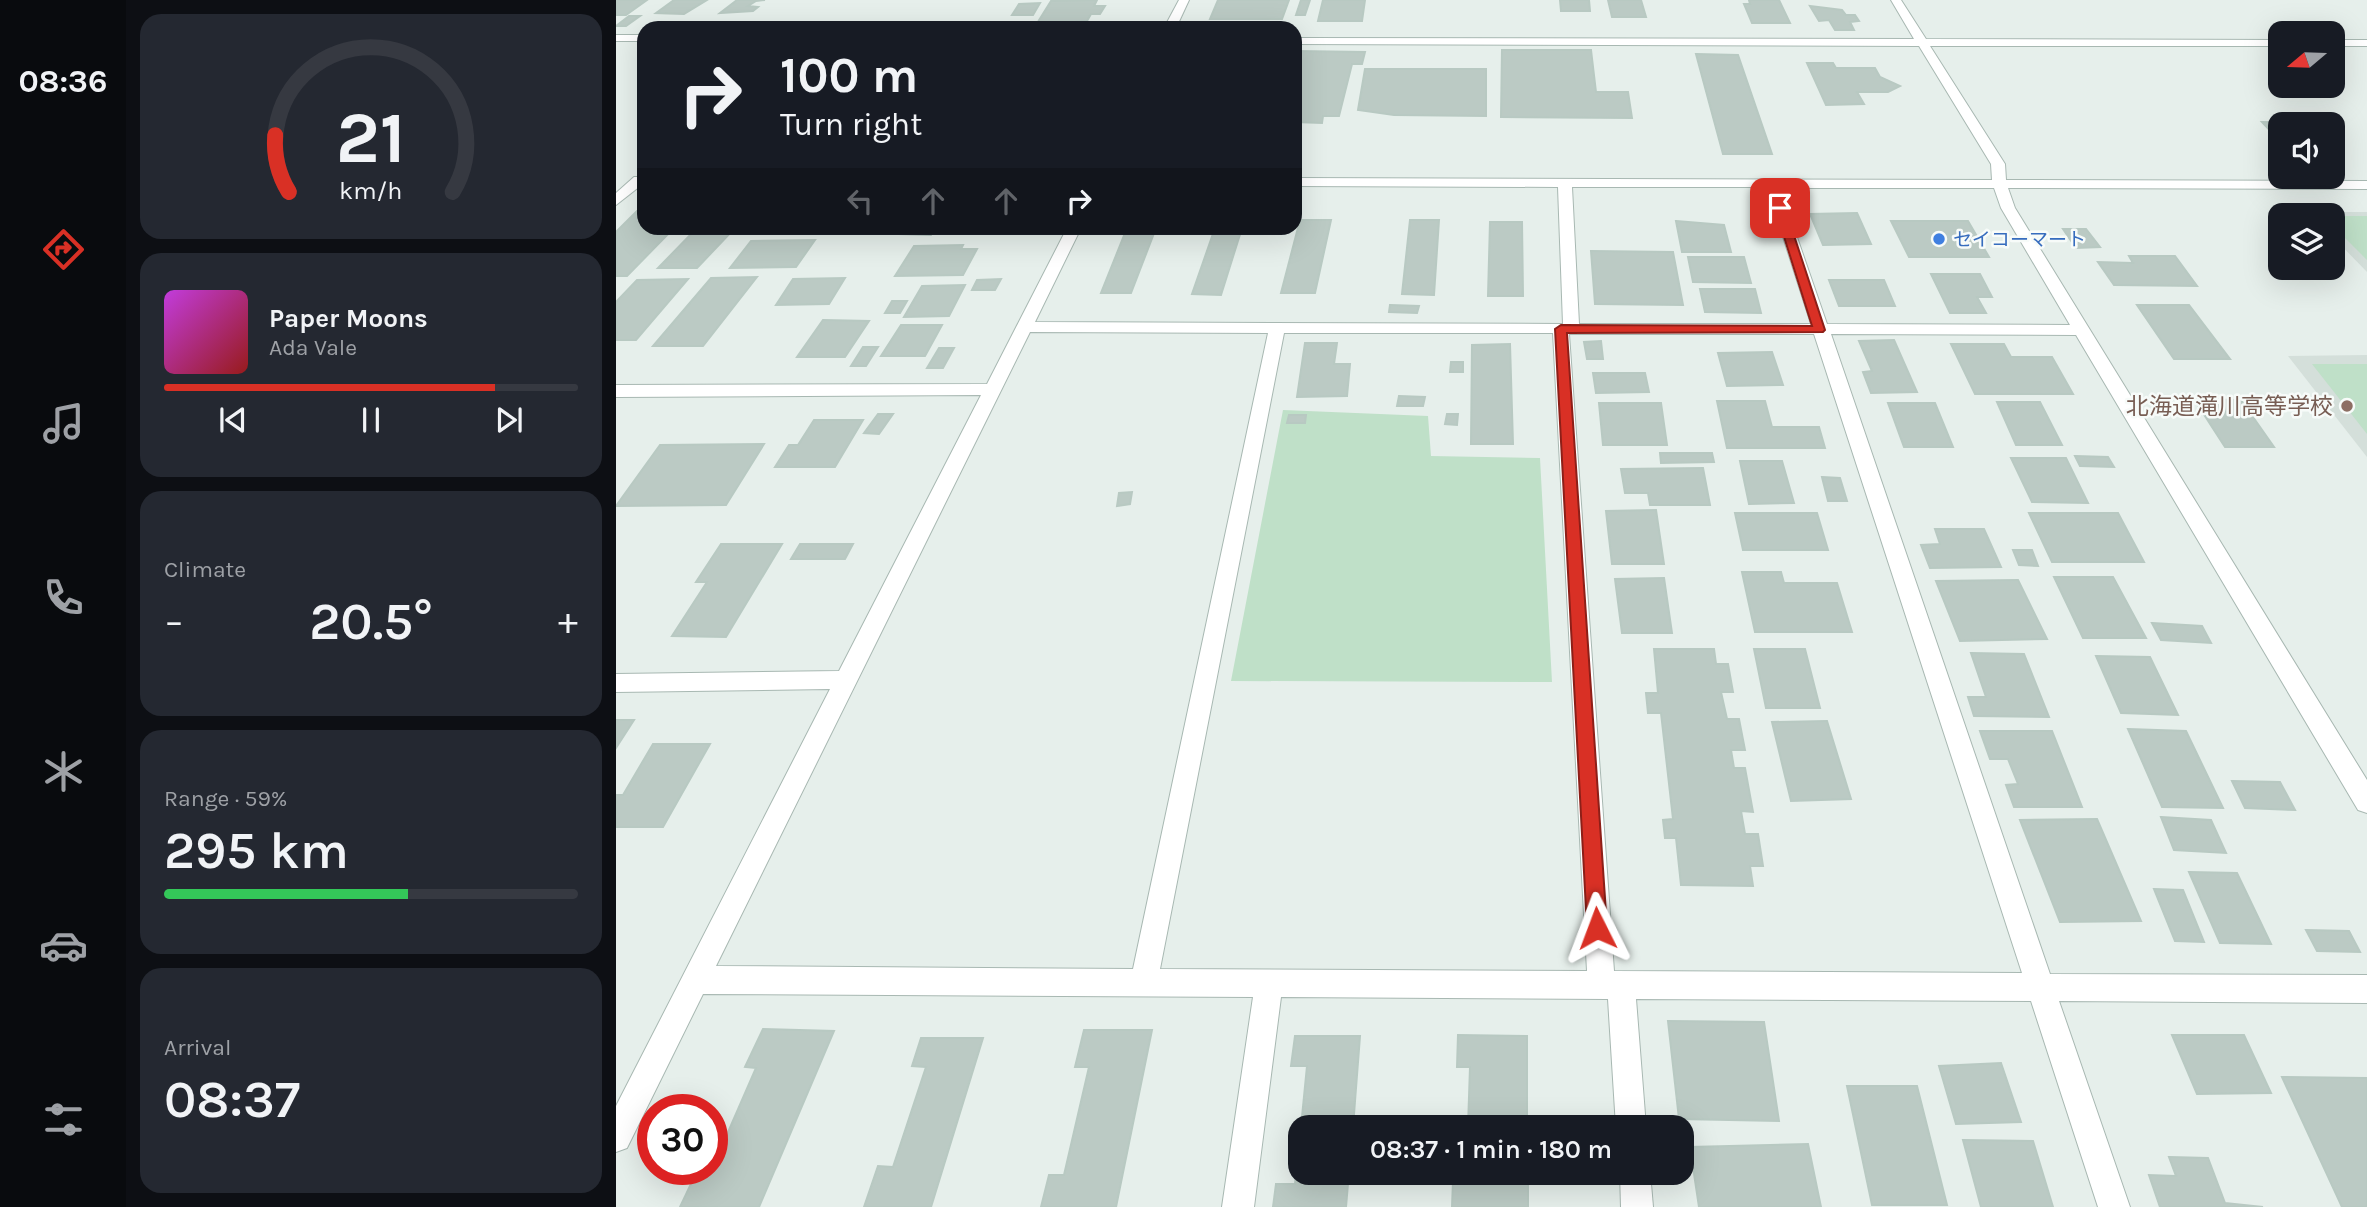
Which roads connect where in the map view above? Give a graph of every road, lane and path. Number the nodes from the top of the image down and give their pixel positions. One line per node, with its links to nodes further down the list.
1 (1184, 0): 3 (street)
2 (1896, 0): 7 (street)
3 (1174, 21)
4 (616, 38): 5 (street)
5 (637, 38)
6 (1302, 41): 7 (street)
7 (1921, 41): 8 (street); 17 (street)
8 (2268, 43)
9 (2345, 43): 10 (street)
10 (2367, 43)
11 (616, 180): 12 (street)
12 (637, 180)
13 (1302, 182): 15 (street)
14 (637, 183): 19 (street)
15 (1565, 183): 16 (street); 23 (street)
16 (1772, 183): 17 (street); 24 (street)
17 (1998, 183): 18 (street); 25 (street)
18 (2367, 185)
19 (616, 201)
20 (1071, 235): 21 (street)
21 (1025, 327): 22 (street); 26 (street)
22 (1277, 328): 23 (street); 32 (street)
23 (1566, 329): 24 (street); 34 (street)
24 (1819, 330): 25 (street); 35 (street)
25 (2082, 330): 30 (street)
26 (990, 389): 27 (street); 28 (street)
27 (616, 391)
28 (845, 680): 29 (street); 31 (street)
29 (616, 683)
30 (2367, 802)
31 (695, 980): 32 (street); 38 (street)
32 (1144, 981): 33 (street)
33 (1269, 982): 34 (street); 40 (street)
34 (1611, 983): 35 (street); 37 (street)
35 (2039, 986): 36 (street); 42 (street)
36 (2367, 989)
37 (1629, 1115)
38 (616, 1137)
39 (1636, 1185): 41 (street)
40 (1238, 1207)
41 (1637, 1207)
42 (2114, 1207)

